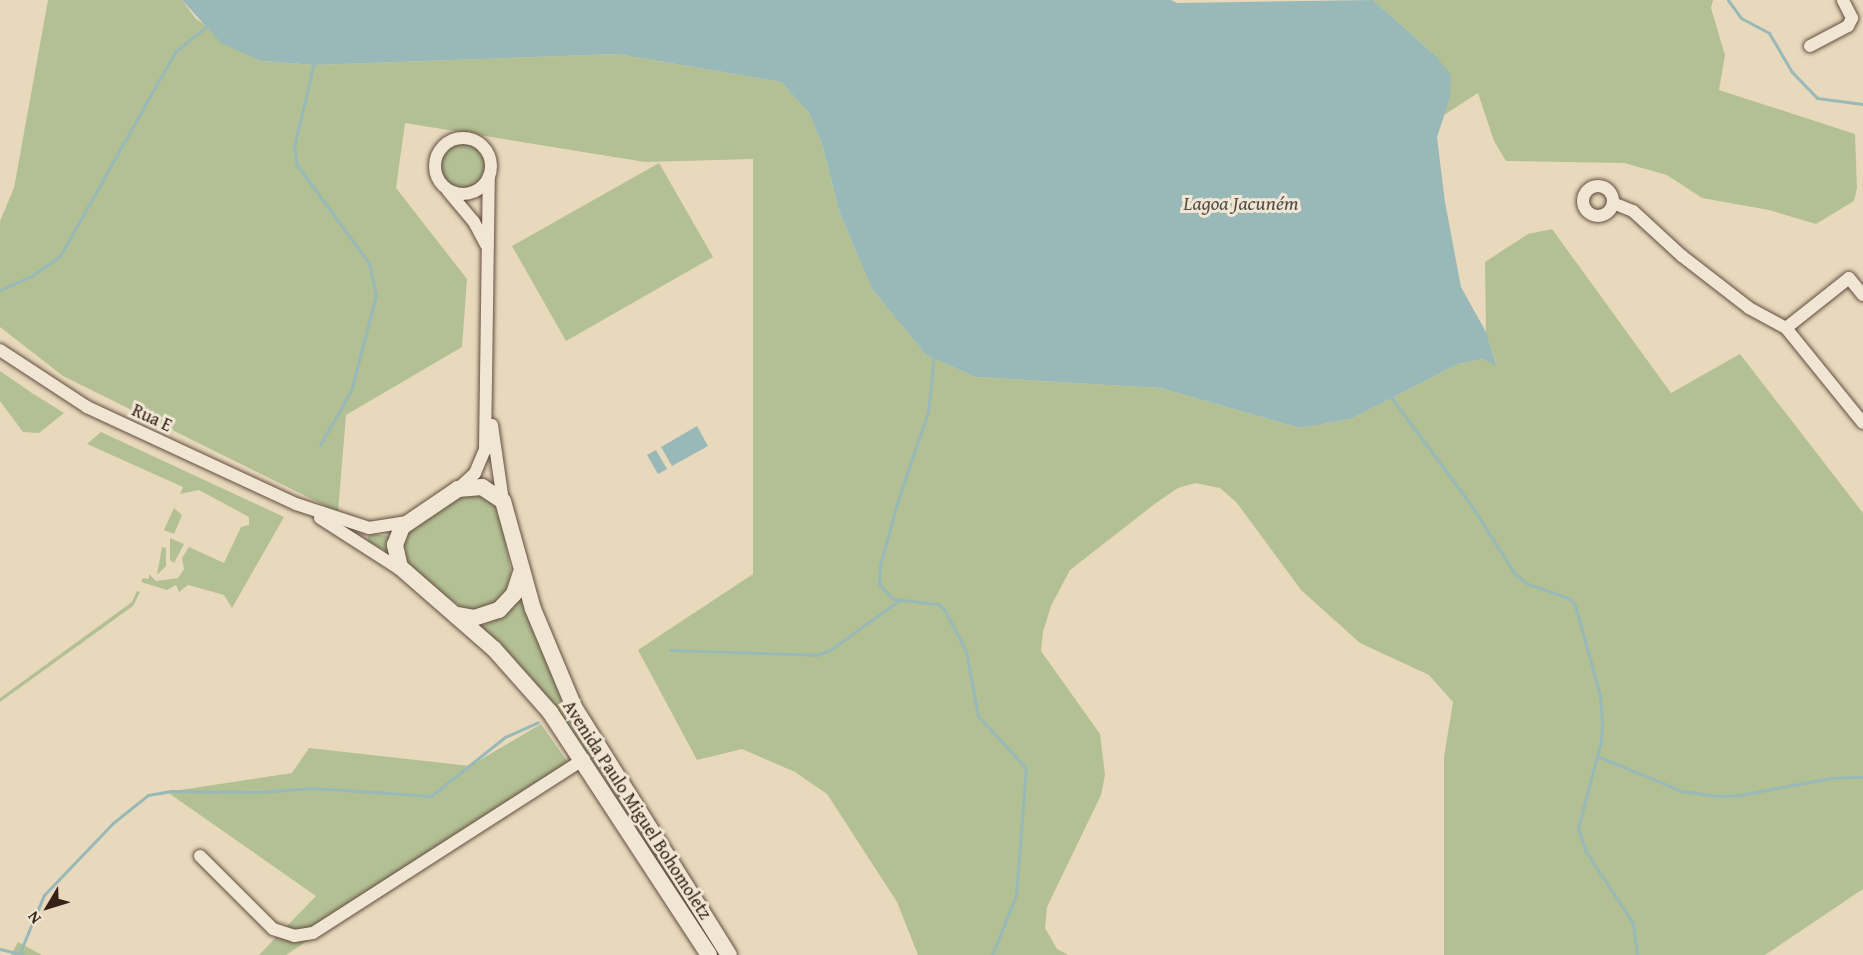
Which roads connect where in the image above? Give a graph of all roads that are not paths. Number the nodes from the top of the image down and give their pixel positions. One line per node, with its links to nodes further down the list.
1 (1843, 0): 2 (street)
2 (1810, 46)
3 (489, 176): 4 (street); 4 (street); 6 (street, Avenida Paulo Miguel Bohomoletz)
4 (445, 188): 6 (street, Avenida Paulo Miguel Bohomoletz)
5 (1613, 203): 8 (street)
6 (488, 249): 10 (street, Avenida Paulo Miguel Bohomoletz)
7 (1863, 294): 8 (street)
8 (1786, 328): 11 (street)
9 (0, 351): 14 (street, Rua E)
10 (488, 397): 12 (street, Avenida Paulo Miguel Bohomoletz); 13 (street, Avenida Paulo Miguel Bohomoletz)
11 (1863, 423)
12 (458, 489): 13 (street); 15 (street, Avenida Paulo Miguel Bohomoletz)
13 (503, 501): 17 (street, Avenida Paulo Miguel Bohomoletz)
14 (296, 504): 15 (street, Rua E); 16 (street, Rua E)
15 (406, 522): 16 (street)
16 (405, 573): 18 (street, Avenida Paulo Miguel Bohomoletz)
17 (521, 573): 18 (street); 22 (street, Avenida Paulo Miguel Bohomoletz)
18 (457, 615): 19 (street, Avenida Paulo Miguel Bohomoletz)
19 (584, 759): 20 (street); 21 (street, Avenida Paulo Miguel Bohomoletz)
20 (200, 856)
21 (709, 955)
22 (729, 955)

